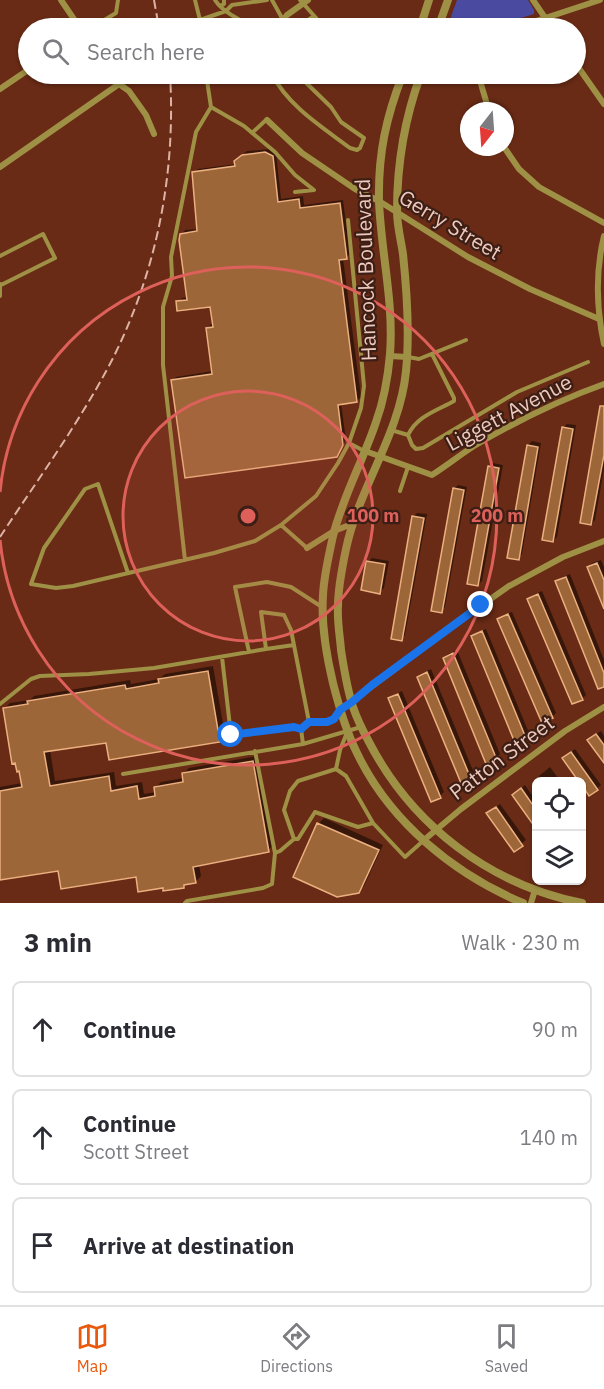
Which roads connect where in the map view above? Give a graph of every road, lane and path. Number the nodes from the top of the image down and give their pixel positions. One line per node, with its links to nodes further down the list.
1 (61, 0): 17 (street)
2 (118, 0): 18 (lane)
3 (195, 0): 19 (lane)
4 (215, 0): 13 (lane)
5 (224, 0): 13 (lane)
6 (267, 0): 14 (lane)
7 (272, 0): 15 (lane)
8 (429, 0): 24 (street)
9 (448, 0): 25 (street)
10 (533, 0): 26 (street)
11 (600, 0): 26 (street)
12 (304, 1): 15 (street); 16 (lane)
13 (219, 7): 14 (lane)
14 (226, 11): 20 (lane); 21 (lane)
15 (285, 16): 22 (lane)
16 (314, 16): 23 (lane)
17 (73, 18)
18 (108, 18)
19 (200, 18)
20 (206, 18)
21 (237, 18)
22 (282, 18)
23 (312, 18)
24 (423, 18)
25 (442, 18)
26 (545, 18)
27 (18, 77): 36 (street)
28 (586, 79): 38 (street)
29 (119, 84): 44 (street); 46 (street)
30 (208, 84): 41 (lane)
31 (279, 84): 32 (lane)
32 (308, 84)
33 (399, 84): 48 (street, Hancock Boulevard)
34 (418, 84): 49 (street, Hancock Boulevard)
35 (481, 84): 39 (street)
36 (0, 89)
37 (604, 91): 38 (lane)
38 (598, 96): 40 (street)
39 (486, 102)
40 (604, 104)
41 (211, 107): 43 (lane); 76 (lane)
42 (267, 120): 43 (lane); 48 (street, Gerry Street)
43 (252, 133): 47 (lane)
44 (154, 134)
45 (510, 156): 51 (street)
46 (0, 167)
47 (295, 192)
48 (379, 201): 49 (street, Gerry Street); 60 (street, Hancock Boulevard)
49 (397, 213): 56 (street, Gerry Street); 61 (street, Hancock Boulevard)
50 (348, 220): 66 (lane)
51 (604, 224)
52 (604, 236): 56 (street)
53 (0, 256): 54 (lane)
54 (0, 284): 55 (lane)
55 (0, 296)
56 (599, 319): 58 (street)
57 (466, 340): 59 (lane)
58 (604, 344)
59 (432, 354): 61 (lane); 65 (lane)
60 (390, 356): 61 (street); 67 (street, Hancock Boulevard)
61 (407, 357): 64 (street, Hancock Boulevard)
62 (588, 362): 65 (lane)
63 (604, 384): 69 (street, Liggett Avenue)
64 (391, 430): 65 (lane); 68 (street, Hancock Boulevard)
65 (408, 435)
66 (349, 443): 67 (lane); 72 (lane)
67 (365, 451): 68 (street); 73 (street, Hancock Boulevard)
68 (380, 456): 69 (street); 71 (street, Hancock Boulevard)
69 (408, 467): 70 (lane)
70 (400, 491)
71 (352, 524): 73 (street); 83 (street, Hancock Boulevard)
72 (281, 525): 75 (lane); 76 (lane)
73 (334, 531): 75 (street); 78 (street, Hancock Boulevard)
74 (604, 541): 83 (street)
75 (307, 548)
76 (185, 560): 77 (lane)
77 (128, 573): 77 (lane)
78 (322, 607): 81 (lane); 86 (street, Hancock Boulevard)
79 (294, 645): 80 (lane); 80 (lane); 87 (lane)
80 (266, 649): 81 (lane)
81 (249, 652): 82 (lane)
82 (222, 657): 84 (lane); 89 (lane)
83 (352, 702): 86 (street); 88 (street, Hancock Boulevard)
84 (0, 704)
85 (604, 707): 96 (street, Patton Street)
86 (340, 710): 87 (lane); 90 (street, Hancock Boulevard)
87 (308, 720): 89 (lane)
88 (361, 726): 90 (lane); 96 (street, Hancock Boulevard)
89 (301, 729): 91 (lane)
90 (348, 731): 91 (lane); 93 (lane); 98 (street, Hancock Boulevard)
91 (303, 744): 92 (lane)
92 (255, 752): 94 (lane); 99 (lane)
93 (336, 769): 95 (lane); 97 (lane)
94 (123, 774)
95 (373, 823): 97 (lane); 98 (lane)
96 (436, 830): 98 (street, Patton Street); 100 (street, Hancock Boulevard)
97 (294, 839): 99 (lane)
98 (424, 840): 102 (street, Hancock Boulevard)
99 (274, 853): 101 (lane)
100 (535, 890): 103 (street); 104 (street, Hancock Boulevard)
101 (185, 903)
102 (523, 903)
103 (531, 903)
104 (582, 903)

